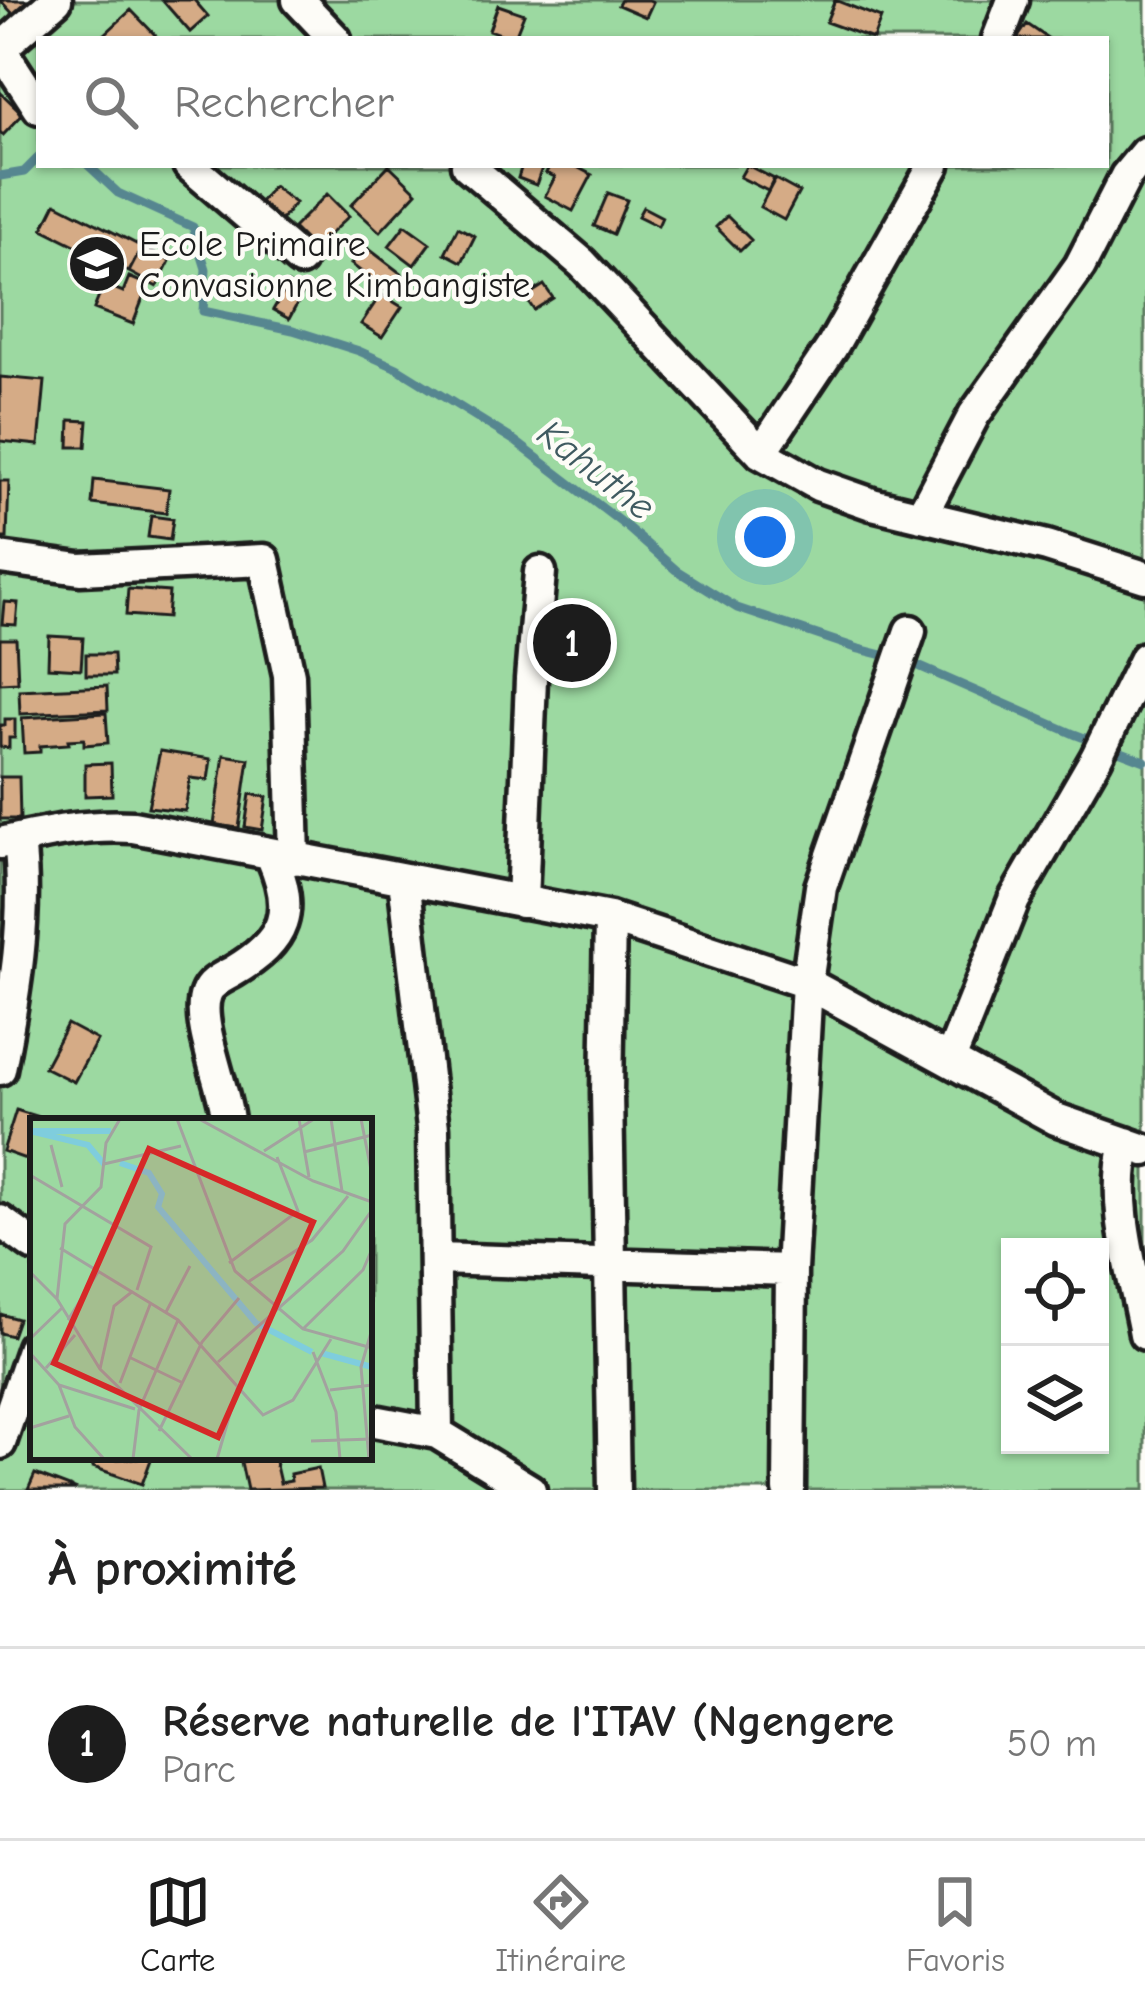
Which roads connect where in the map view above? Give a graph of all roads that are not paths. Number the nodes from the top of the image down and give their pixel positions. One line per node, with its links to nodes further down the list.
1 (298, 0): 4 (street)
2 (1013, 0): 5 (street)
3 (48, 19): 6 (street)
4 (332, 36)
5 (999, 36)
6 (0, 48): 7 (street)
7 (36, 103)
8 (1145, 153): 14 (street)
9 (193, 168): 12 (street)
10 (471, 168): 13 (street)
11 (932, 168): 13 (street)
12 (300, 260)
13 (761, 453): 14 (street)
14 (921, 516): 17 (street)
15 (0, 558): 21 (street)
16 (540, 572): 23 (street)
17 (1145, 577)
18 (910, 631): 25 (street)
19 (1145, 658): 26 (street)
20 (9, 841): 21 (street); 27 (street)
21 (283, 858): 22 (street); 28 (street)
22 (404, 879): 23 (street); 32 (street)
23 (522, 902): 24 (street)
24 (610, 917): 25 (street); 33 (street)
25 (807, 983): 26 (street); 34 (street)
26 (950, 1060): 29 (street)
27 (0, 1069)
28 (228, 1118)
29 (1136, 1147): 35 (street)
30 (0, 1221): 31 (street)
31 (30, 1244)
32 (437, 1259): 33 (street); 38 (street)
33 (612, 1262): 34 (street); 41 (street)
34 (791, 1270): 42 (street)
35 (1145, 1334)
36 (30, 1356): 39 (street)
37 (372, 1421): 38 (street)
38 (437, 1433): 40 (street)
39 (0, 1443)
40 (530, 1490)
41 (614, 1490)
42 (789, 1490)

